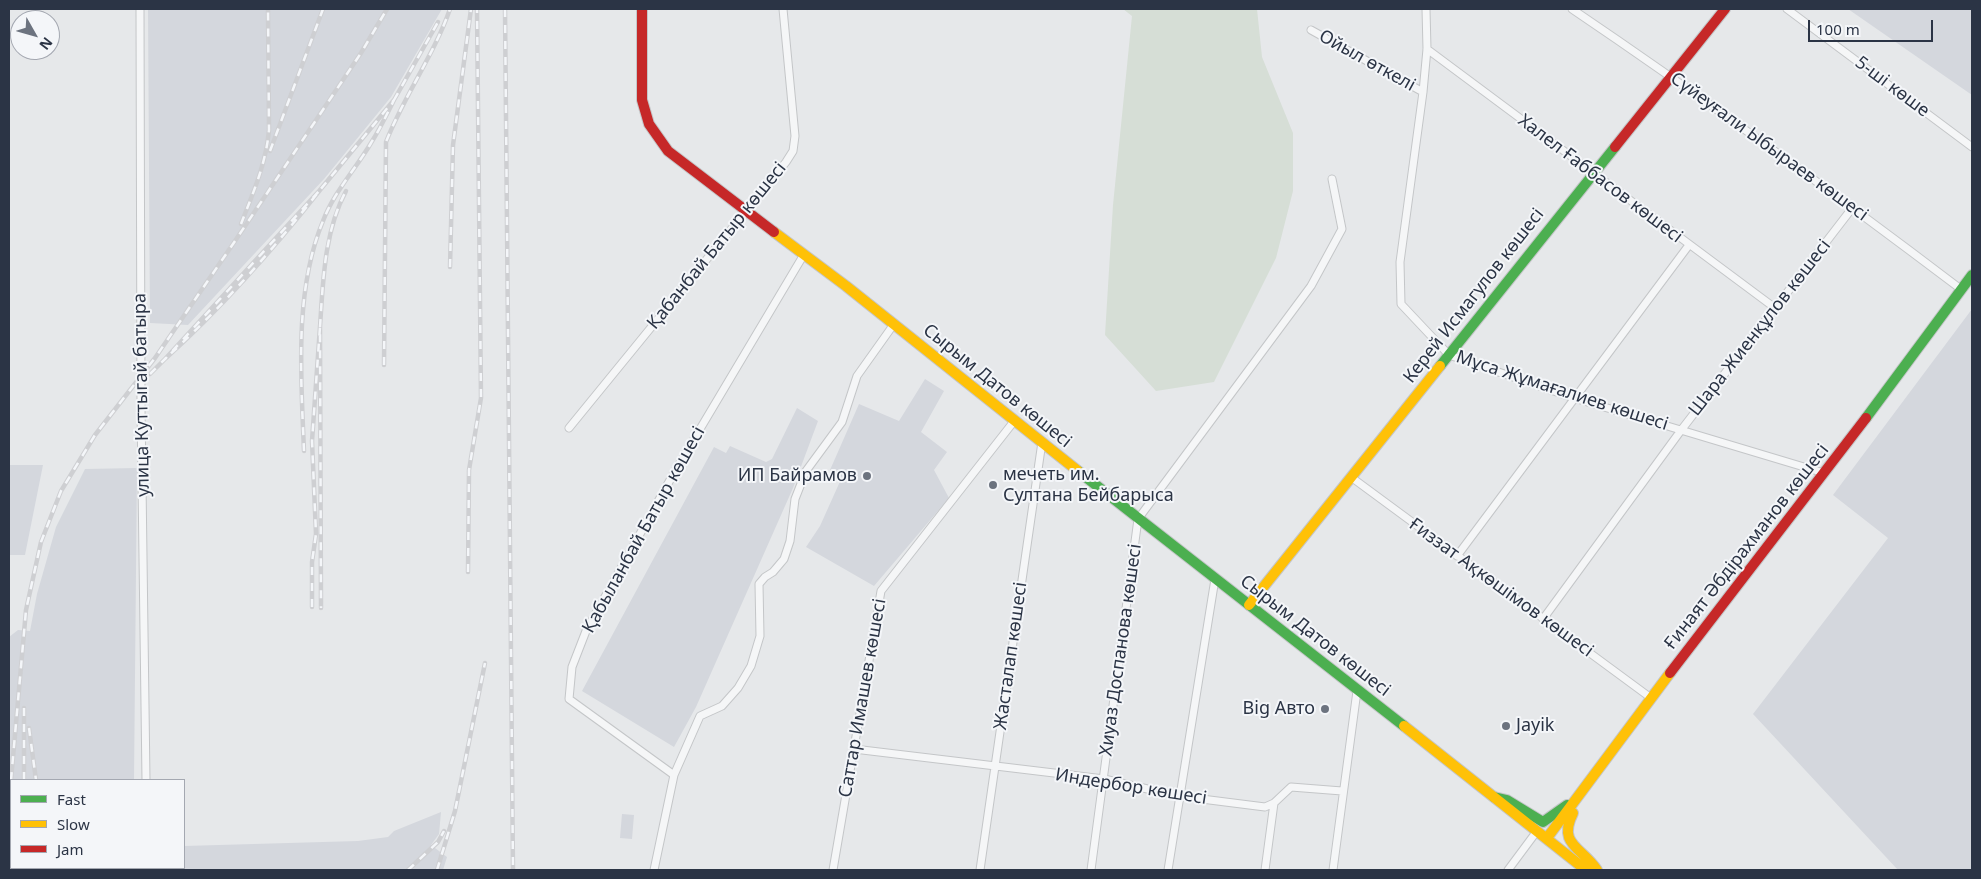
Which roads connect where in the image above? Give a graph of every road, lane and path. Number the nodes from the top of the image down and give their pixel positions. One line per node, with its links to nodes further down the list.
1 (140, 9): 41 (street, улица Куттыгай батыра)
2 (642, 9): 16 (main road, Сырым Датов көшесі)
3 (783, 9): 16 (street, Қабанбай Батыр көшесі)
4 (1426, 9): 9 (street, Мұса Жұмағалиев көшесі)
5 (1572, 9): 10 (street, Сүйеуғали Ыбыраев көшесi)
6 (1725, 9): 10 (main road, Керей Исмагулов көшесі)
7 (1787, 9): 12 (street, 5-шi көше)
8 (1311, 30): 11 (street, Ойыл өткелі)
9 (1427, 49): 11 (street, Мұса Жұмағалиев көшесі); 13 (street, Халел Ғаббасов көшесі)
10 (1670, 76): 13 (main road, Керей Исмагулов көшесі); 15 (street, Сүйеуғали Ыбыраев көшесi)
11 (1423, 92): 23 (street, Мұса Жұмағалиев көшесі)
12 (1972, 147)
13 (1593, 173): 17 (street, Халел Ғаббасов көшесі); 23 (main road, Керей Исмагулов көшесі)
14 (1332, 179): 31 (street)
15 (1854, 207): 20 (street, Сүйеуғали Ыбыраев көшесi); 21 (street, Шара Жиенқұлов көшесі)
16 (745, 210): 18 (main road, Сырым Датов көшесі); 26 (street, Қабанбай Батыр көшесі)
17 (1689, 245): 21 (street, Халел Ғаббасов көшесі); 24 (street)
18 (803, 256): 22 (main road, Сырым Датов көшесі); 40 (street, Қабыланбай Батыр көшесі)
19 (1972, 275): 20 (main road, Ғинаят Әбдірахманов көшесі)
20 (1962, 290): 29 (main road, Ғинаят Әбдірахманов көшесі)
21 (1775, 308): 27 (street, Шара Жиенқұлов көшесі)
22 (894, 324): 25 (main road, Сырым Датов көшесі); 40 (street)
23 (1449, 355): 24 (street, Мұса Жұмағалиев көшесі); 30 (main road, Керей Исмагулов көшесі)
24 (1574, 398): 27 (street, Мұса Жұмағалиев көшесі); 32 (street)
25 (1015, 420): 28 (main road, Сырым Датов көшесі); 38 (street, Саттар Имашев көшесі)
26 (569, 428)
27 (1682, 429): 29 (street, Мұса Жұмағалиев көшесі); 35 (street, Шара Жиенқұлов көшесі)
28 (1042, 442): 31 (main road, Сырым Датов көшесі); 39 (street, Жасталап көшесі)
29 (1824, 473): 37 (main road, Ғинаят Әбдірахманов көшесі)
30 (1351, 477): 32 (street, Ғиззат Ақкөшімов көшесi); 34 (main road, Керей Исмагулов көшесі)
31 (1138, 519): 33 (main road, Сырым Датов көшесі); 42 (street, Хиуаз Доспанова көшесі)
32 (1457, 556): 35 (street, Ғиззат Ақкөшімов көшесi)
33 (1215, 579): 34 (main road, Сырым Датов көшесі); 45 (street)
34 (1249, 605): 36 (main road, Сырым Датов көшесі)
35 (1542, 619): 37 (street, Ғиззат Ақкөшімов көшесi)
36 (1357, 691): 44 (street); 46 (main road, Сырым Датов көшесі)
37 (1651, 698): 43 (main road, Ғинаят Әбдірахманов көшесі)
38 (854, 749): 39 (street, Индербор көшесі); 51 (street, Саттар Имашев көшесі)
39 (994, 767): 42 (street, Индербор көшесі); 52 (street, Жасталап көшесі)
40 (674, 775): 50 (street)
41 (146, 779)
42 (1104, 779): 45 (street, Индербор көшесі); 53 (street, Хиуаз Доспанова көшесі)
43 (1586, 788): 46 (main road); 49 (main road, Ғинаят Әбдірахманов көшесі); 59 (main road)
44 (1342, 791): 47 (street); 56 (street)
45 (1178, 796): 47 (street, Индербор көшесі); 54 (street)
46 (1493, 798): 48 (main road, Сырым Датов көшесі)
47 (1274, 803): 55 (street)
48 (1537, 831): 49 (main road, Сырым Датов көшесі); 57 (street)
49 (1547, 838): 58 (main road, Сырым Датов көшесі)
50 (654, 870)
51 (833, 870)
52 (980, 870)
53 (1091, 870)
54 (1168, 870)
55 (1264, 870)
56 (1333, 870)
57 (1508, 870)
58 (1586, 870)
59 (1597, 870)

